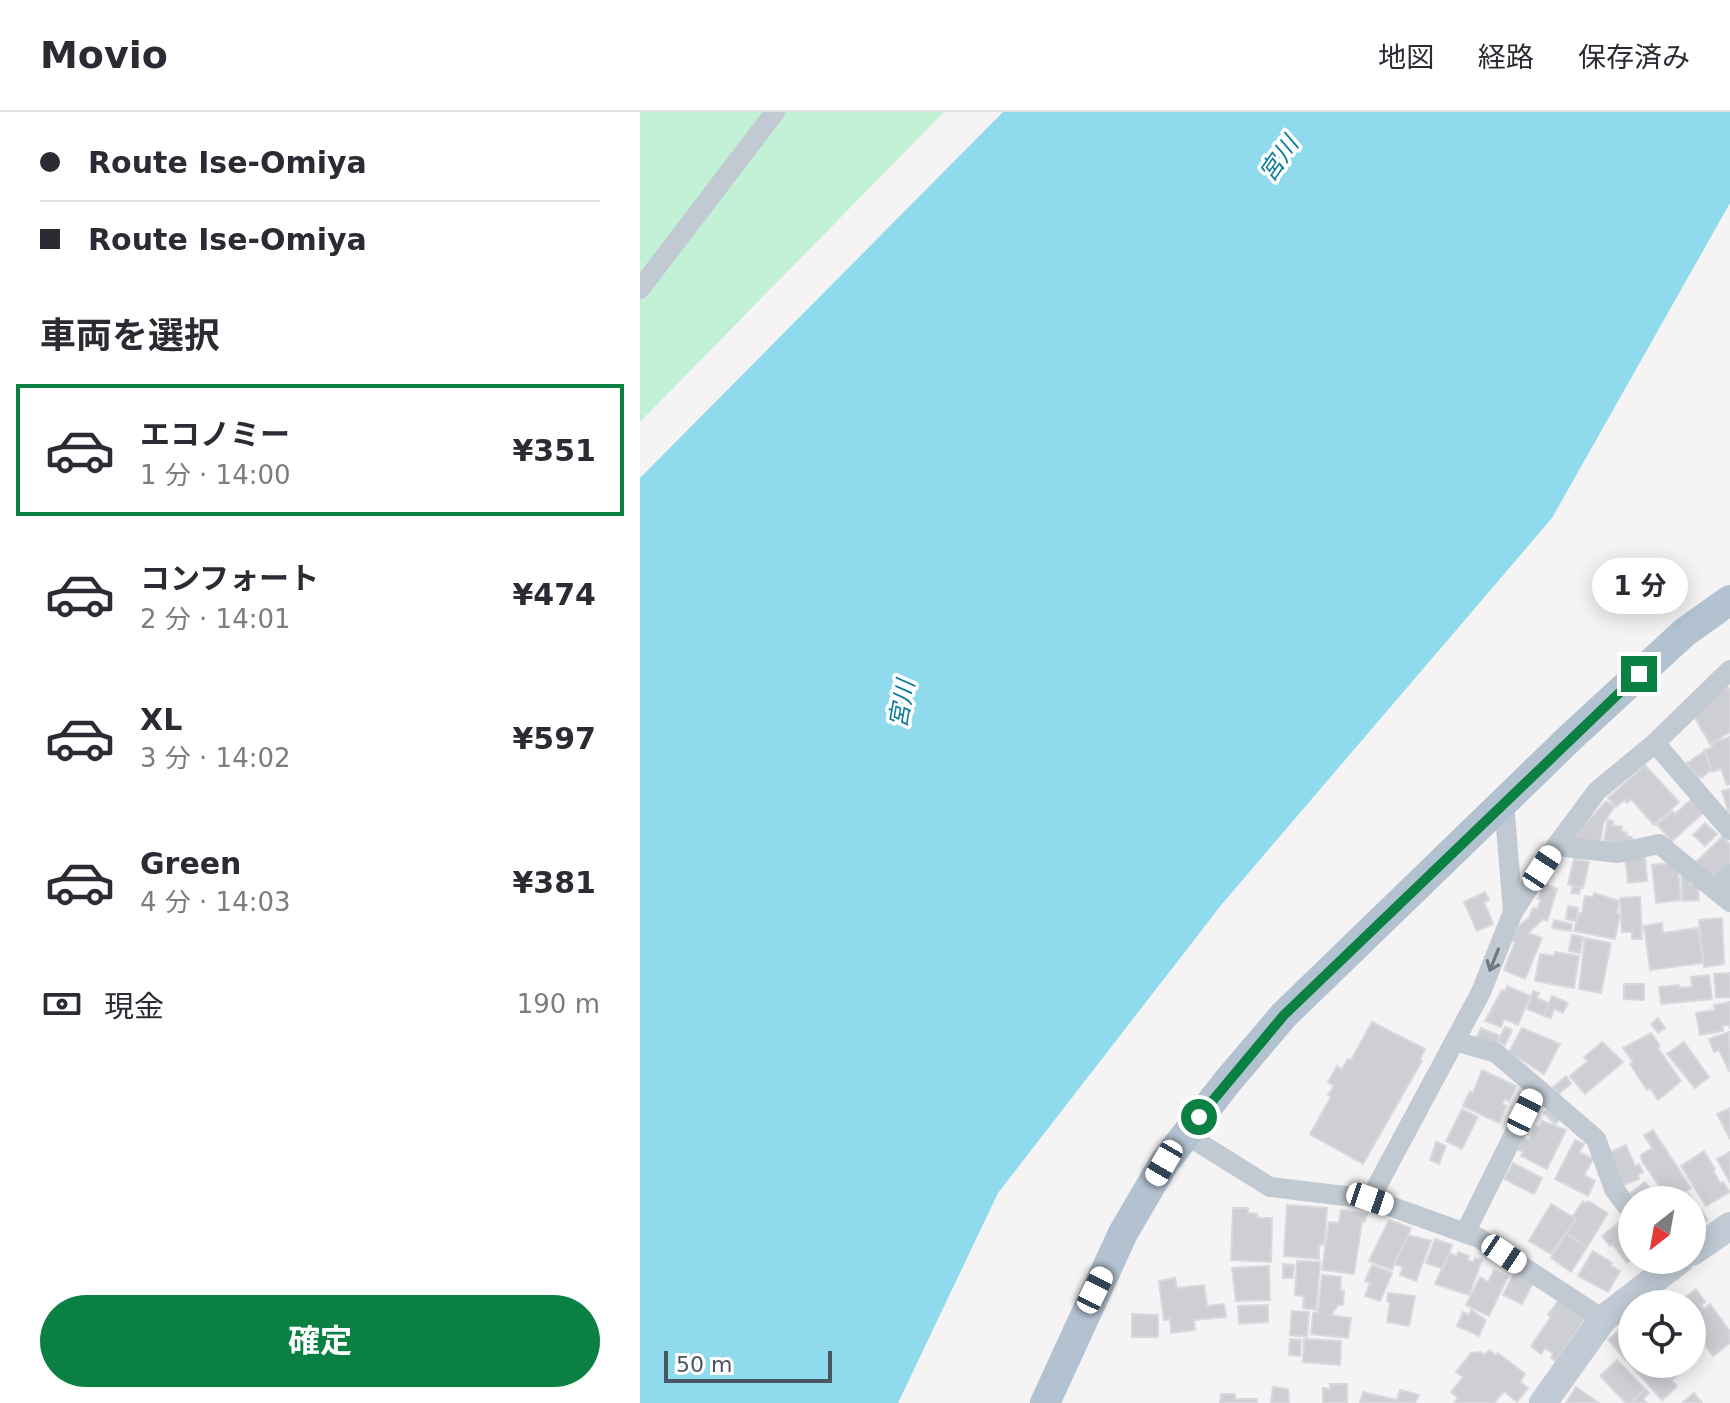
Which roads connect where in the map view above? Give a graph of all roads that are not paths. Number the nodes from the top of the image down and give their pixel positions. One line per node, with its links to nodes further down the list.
1 (775, 112): 2 (street)
2 (640, 289)
3 (1730, 600): 6 (main road)
4 (1730, 672): 5 (street)
5 (1655, 743): 7 (street); 8 (street)
6 (1504, 802): 11 (street); 14 (main road)
7 (1730, 830)
8 (1556, 846): 10 (street); 11 (street)
9 (1730, 874): 10 (street)
10 (1723, 896)
11 (1513, 912): 12 (street, one-way to 12)
12 (1455, 1041): 13 (street); 16 (street)
13 (1537, 1088): 15 (street); 18 (street)
14 (1185, 1134): 16 (street); 22 (main road)
15 (1618, 1194)
16 (1370, 1199): 18 (street)
17 (1730, 1226): 19 (street)
18 (1465, 1233): 21 (street)
19 (1706, 1241)
20 (1659, 1274): 21 (street)
21 (1603, 1319): 23 (street)
22 (1045, 1403)
23 (1543, 1403)

